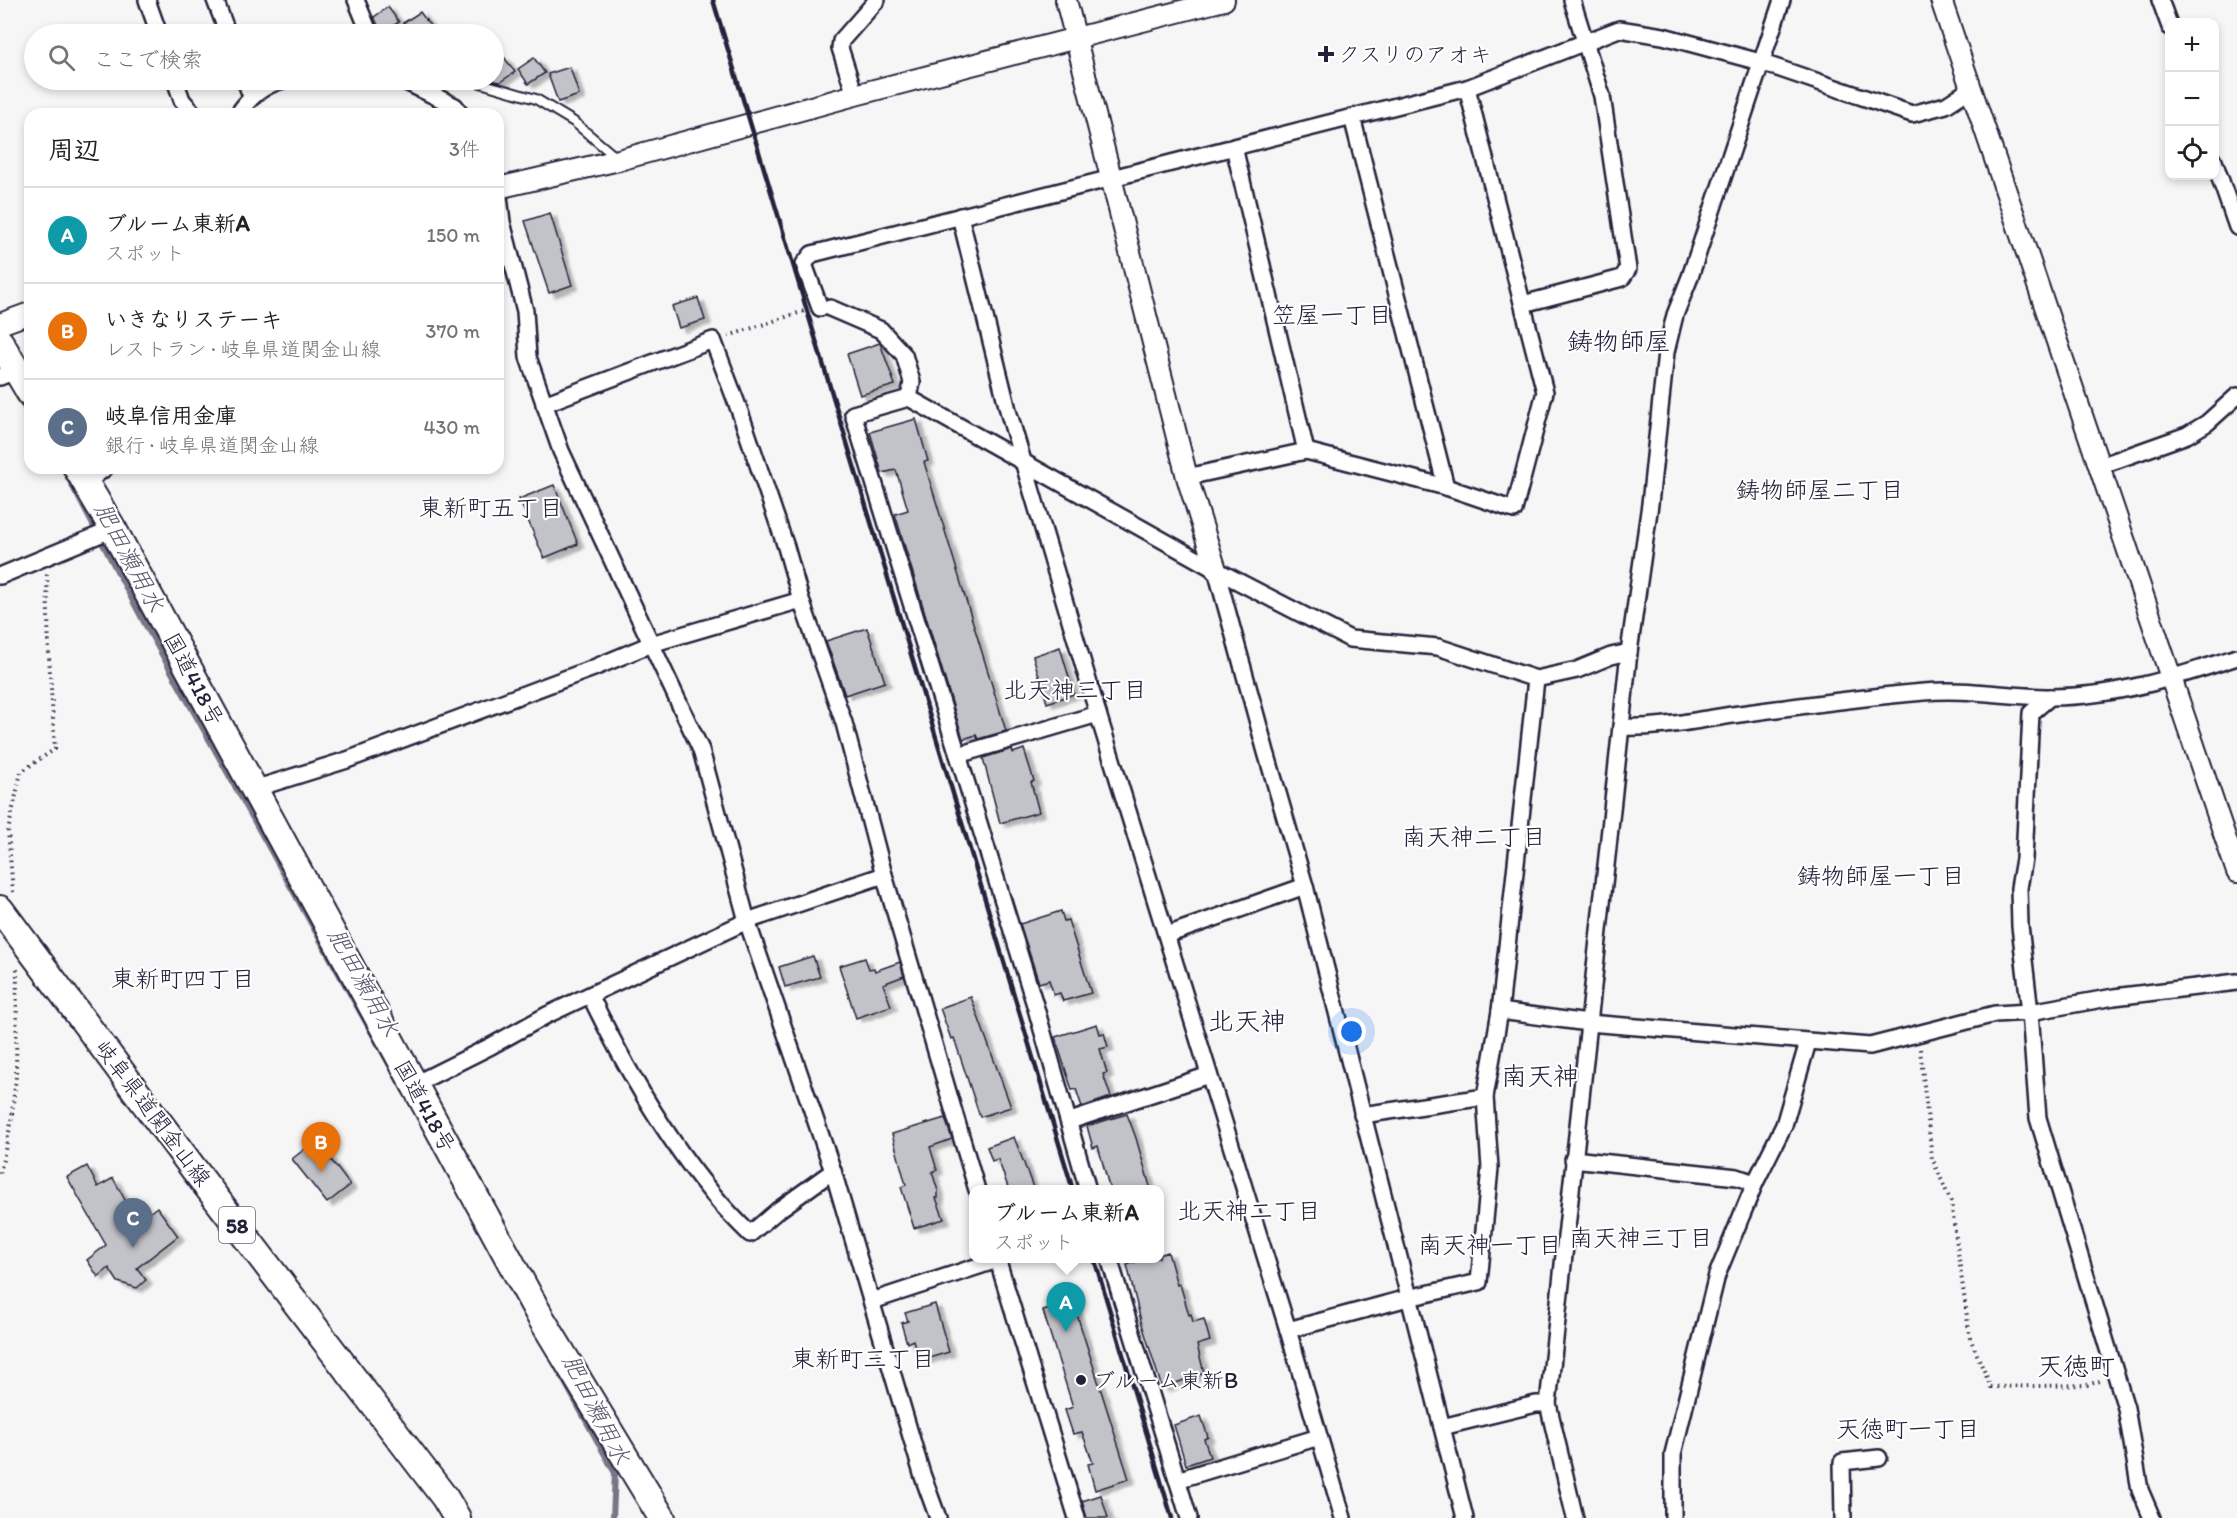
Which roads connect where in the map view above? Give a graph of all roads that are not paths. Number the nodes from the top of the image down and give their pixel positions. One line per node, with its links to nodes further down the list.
1 (147, 0): 12 (street)
2 (216, 0): 13 (street)
3 (356, 0): 14 (street)
4 (877, 0): 25 (street)
5 (1066, 0): 15 (street)
6 (1224, 0): 15 (street)
7 (1572, 0): 16 (street)
8 (1782, 0): 17 (street)
9 (1941, 0): 19 (street)
10 (2160, 0): 11 (street)
11 (2166, 18)
12 (155, 24)
13 (224, 24)
14 (366, 24)
15 (1076, 37): 25 (street); 34 (street)
16 (1584, 41): 17 (street); 18 (street); 39 (street)
17 (1760, 62): 19 (street); 59 (street)
18 (1467, 88): 30 (street); 39 (street)
19 (1972, 88): 50 (street)
20 (178, 90): 27 (street)
21 (249, 90): 26 (street)
22 (260, 90): 26 (street)
23 (422, 90): 29 (street)
24 (504, 90): 32 (lane)
25 (855, 95): 32 (street)
26 (251, 96): 28 (street)
27 (189, 108)
28 (242, 108)
29 (456, 108)
30 (1352, 117): 31 (street); 53 (street)
31 (1234, 147): 34 (street); 48 (street)
32 (619, 160): 35 (street)
33 (2219, 175): 37 (street)
34 (1111, 178): 36 (street); 52 (street)
35 (504, 187)
36 (960, 216): 46 (street); 49 (street)
37 (2237, 227)
38 (504, 230): 47 (street)
39 (1523, 304): 53 (street)
40 (24, 315): 41 (street)
41 (0, 324)
42 (0, 342): 43 (main road)
43 (8, 374): 44 (main road)
44 (24, 388)
45 (2237, 396): 50 (street)
46 (909, 398): 49 (street); 66 (street)
47 (544, 404): 57 (street); 58 (street)
48 (1306, 451): 52 (street); 53 (street)
49 (1024, 462): 55 (street); 64 (street)
50 (2100, 466): 61 (street)
51 (90, 474): 54 (main road, 国道418号)
52 (1187, 477): 55 (street)
53 (1446, 487)
54 (113, 529): 56 (street); 67 (main road, 国道418号)
55 (1216, 570): 62 (street); 70 (street)
56 (0, 576)
57 (801, 600): 58 (street); 69 (street)
58 (651, 644): 67 (street); 72 (street)
59 (1629, 652): 62 (street); 65 (street)
60 (2237, 657): 61 (street)
61 (2172, 678): 63 (street); 68 (street)
62 (1536, 679): 76 (street)
63 (2050, 697): 65 (street); 77 (street)
64 (1098, 714): 66 (street); 73 (street)
65 (1621, 727): 78 (street)
66 (958, 755): 84 (street)
67 (254, 789): 81 (main road, 国道418号)
68 (2237, 872)
69 (884, 876): 72 (street); 88 (street)
70 (1305, 886): 73 (street); 83 (street)
71 (7, 904): 101 (main road, 岐阜県道関金山線 / 58)
72 (747, 921): 75 (street); 86 (street)
73 (1167, 934): 80 (street)
74 (2237, 982): 77 (street)
75 (590, 995): 81 (street); 86 (street)
76 (1500, 1011): 78 (street); 82 (street)
77 (2030, 1012): 79 (street); 111 (street)
78 (1588, 1023): 79 (street); 85 (street)
79 (1808, 1041): 87 (street)
80 (1209, 1075): 84 (street); 95 (street)
81 (413, 1085): 102 (main road, 国道418号)
82 (1485, 1097): 83 (street); 93 (street)
83 (1362, 1115): 93 (street)
84 (1070, 1121): 89 (street)
85 (1573, 1159): 87 (street); 96 (street)
86 (833, 1171): 94 (street)
87 (1755, 1183): 109 (street)
88 (975, 1185)
89 (1087, 1185)
90 (985, 1263): 94 (street)
91 (998, 1263): 104 (street)
92 (1111, 1263): 100 (street)
93 (1408, 1298): 95 (street); 97 (street)
94 (872, 1301): 103 (street)
95 (1288, 1330): 98 (street)
96 (1548, 1404): 97 (street); 108 (street)
97 (1442, 1427): 107 (street)
98 (1319, 1437): 100 (street); 106 (street)
99 (1879, 1458): 110 (street)
100 (1177, 1480): 105 (street)
101 (457, 1518)
102 (662, 1518)
103 (938, 1518)
104 (1077, 1518)
105 (1189, 1518)
106 (1343, 1518)
107 (1465, 1518)
108 (1575, 1518)
109 (1673, 1518)
110 (1843, 1518)
111 (2152, 1518)

